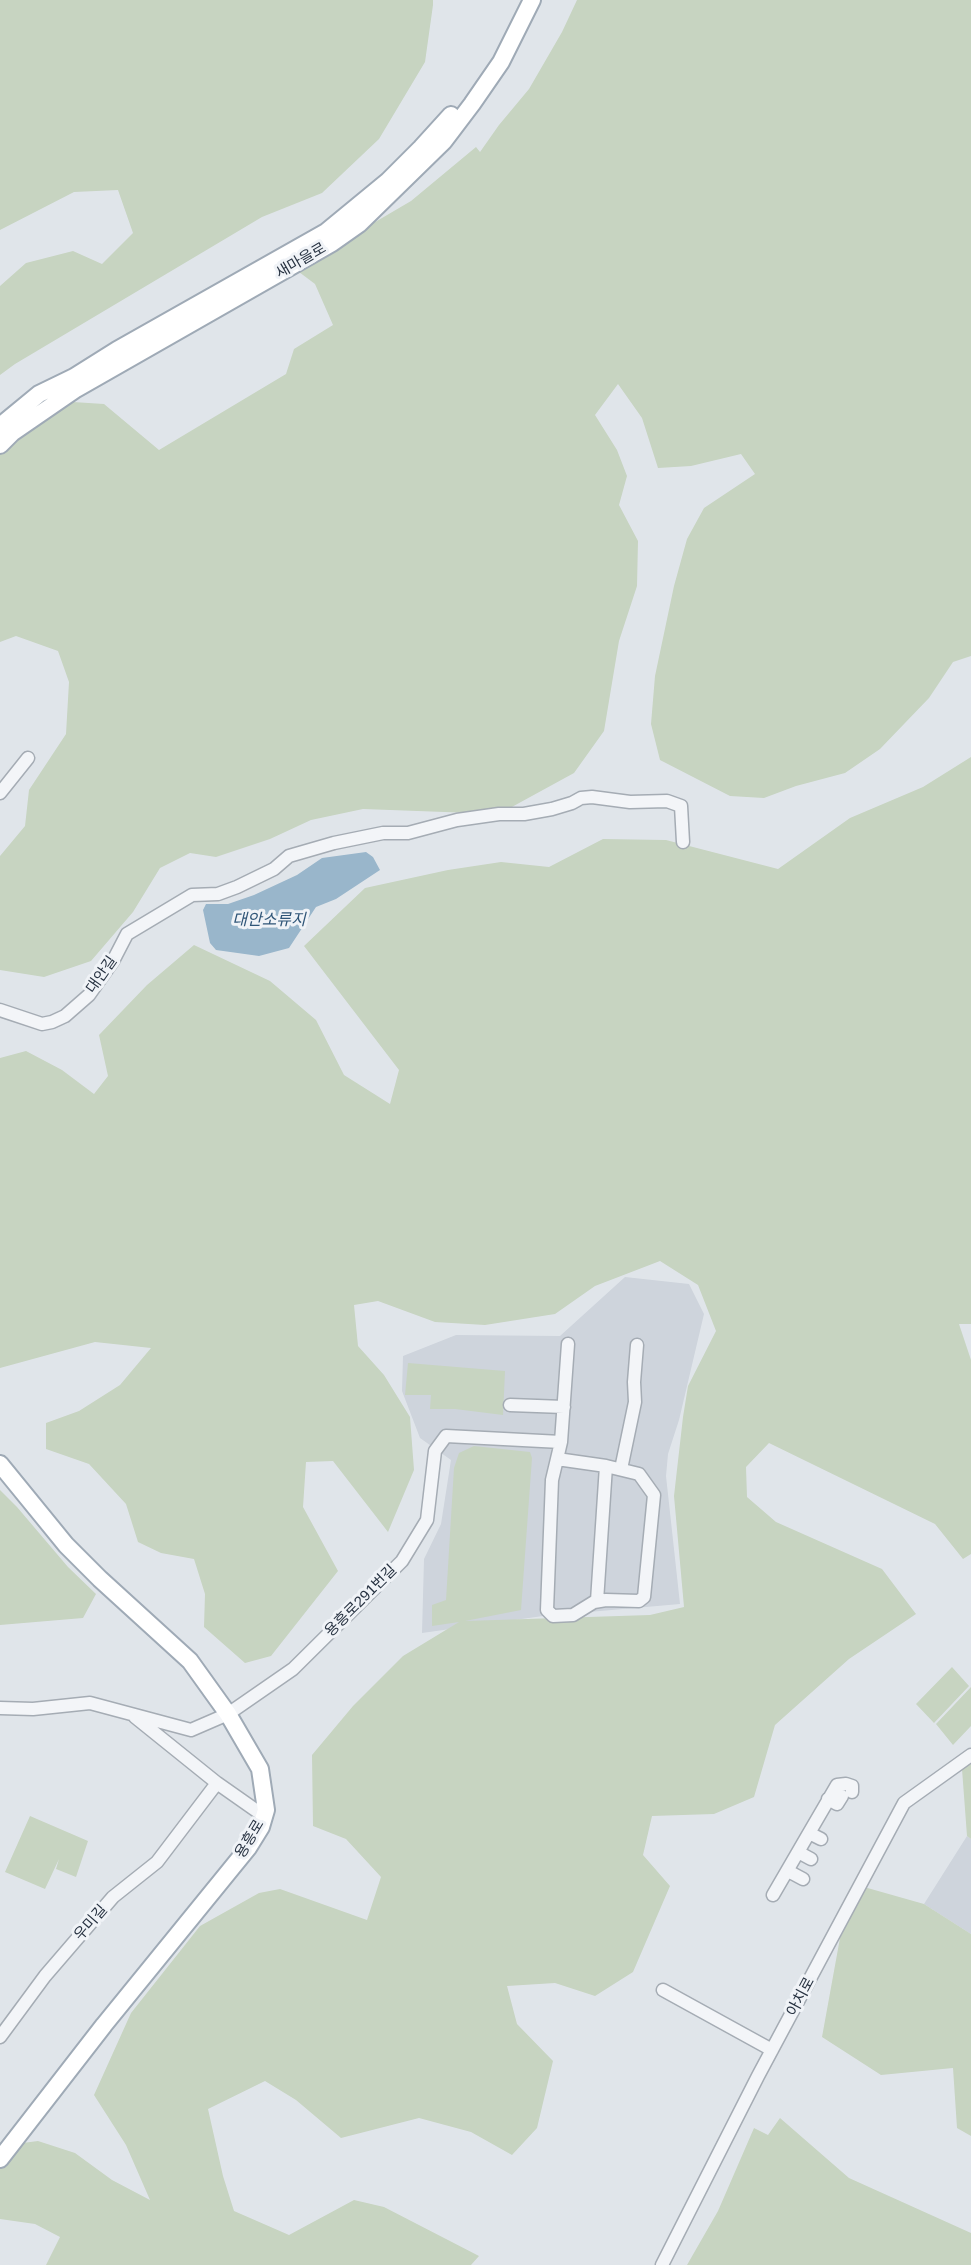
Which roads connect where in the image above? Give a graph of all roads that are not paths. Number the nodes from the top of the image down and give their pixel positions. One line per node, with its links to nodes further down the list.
1 (522, 0): 3 (main road, 새마을로)
2 (532, 0): 4 (main road, 새마을로)
3 (0, 426)
4 (0, 445)
5 (28, 758): 6 (street)
6 (0, 793)
7 (683, 842): 8 (street, 대안길)
8 (0, 1010)
9 (568, 1344): 12 (street)
10 (637, 1345): 17 (street)
11 (510, 1406): 12 (street)
12 (564, 1407): 13 (street)
13 (561, 1442): 14 (street); 20 (street, 용흥로291번길)
14 (557, 1459): 16 (street); 18 (street)
15 (0, 1464): 20 (main road, 용흥로)
16 (606, 1466): 17 (street); 18 (street)
17 (621, 1469): 18 (street)
18 (597, 1601)
19 (0, 1708): 21 (street, 용흥로291번길)
20 (228, 1714): 21 (street, 용흥로291번길); 25 (main road, 용흥로)
21 (132, 1715): 23 (street)
22 (971, 1755): 35 (street, 아치로)
23 (217, 1783): 25 (street); 34 (street, 우미길)
24 (847, 1794): 26 (street)
25 (264, 1816): 36 (main road, 용흥로)
26 (809, 1833): 27 (street); 28 (street)
27 (822, 1839)
28 (798, 1852): 29 (street); 30 (street)
29 (811, 1858)
30 (788, 1871): 31 (street); 32 (street)
31 (803, 1878)
32 (773, 1895)
33 (663, 1990): 35 (street)
34 (0, 2037)
35 (772, 2050): 37 (street, 아치로)
36 (0, 2159)
37 (662, 2265)

